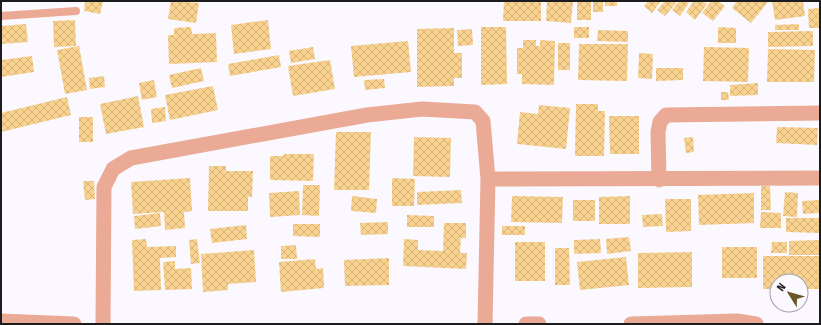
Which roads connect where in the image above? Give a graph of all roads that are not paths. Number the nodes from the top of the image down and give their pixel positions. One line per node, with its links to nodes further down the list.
1 (76, 11): 2 (lane)
2 (1, 16)
3 (820, 113): 6 (street)
4 (820, 178): 6 (street)
5 (488, 179): 6 (street); 9 (street); 10 (street)
6 (659, 180)
7 (8, 323): 8 (street)
8 (74, 324)
9 (103, 324)
10 (485, 324)
11 (526, 324): 12 (street)
12 (539, 324)
13 (631, 324): 14 (street)
14 (756, 324)

